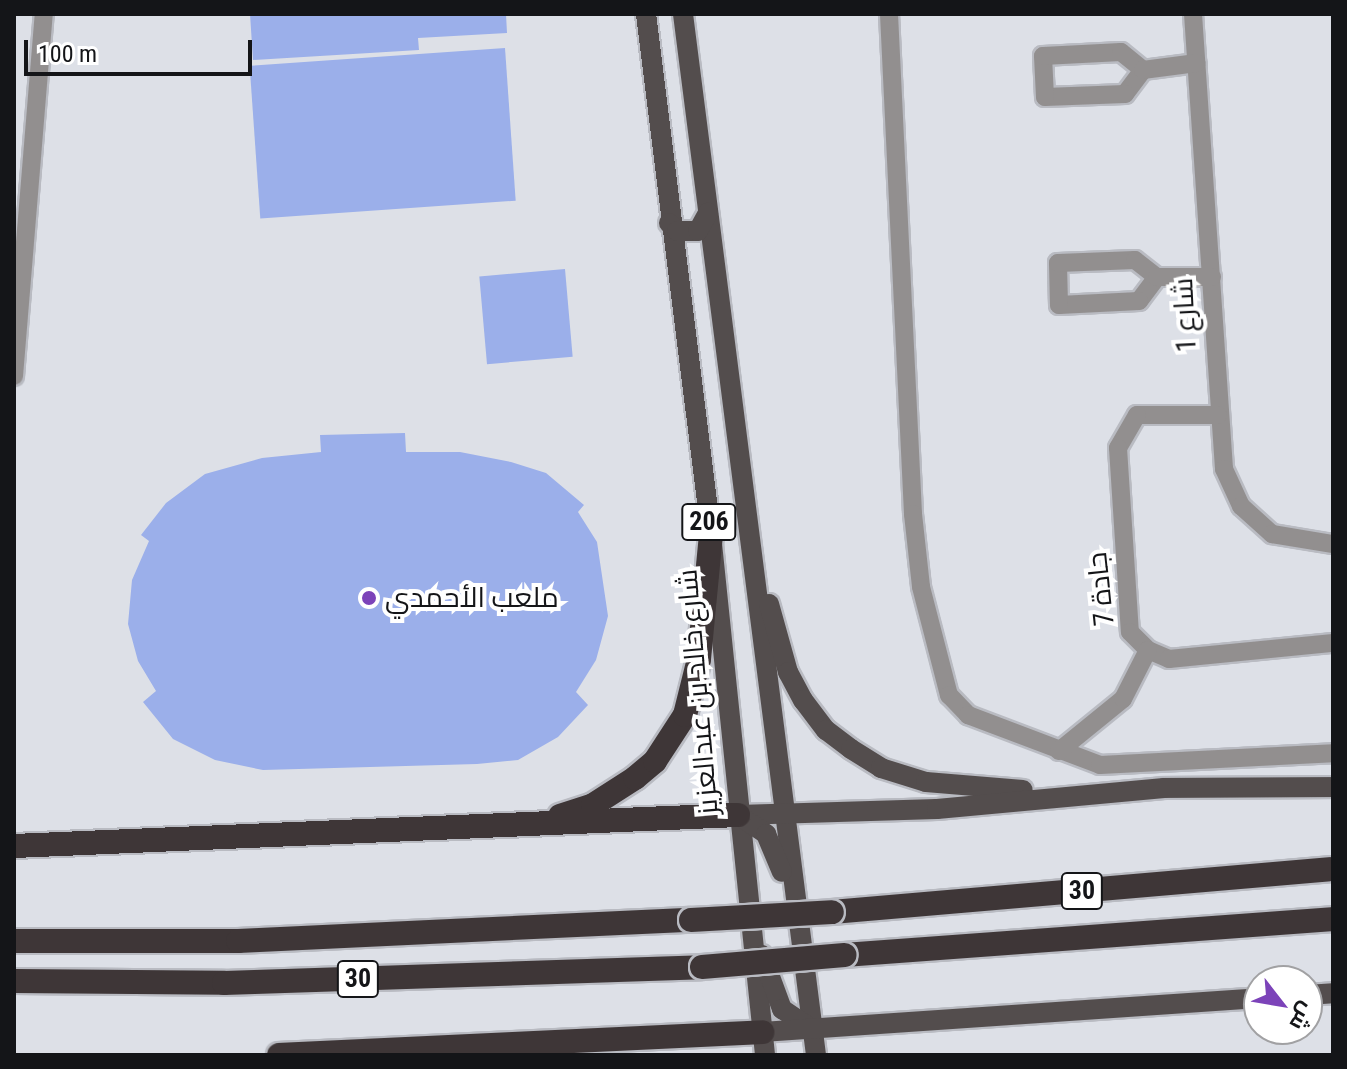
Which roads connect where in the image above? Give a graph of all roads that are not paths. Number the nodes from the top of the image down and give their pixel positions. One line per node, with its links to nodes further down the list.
1 (44, 14): 12 (street)
2 (646, 14): 9 (main road, شارع خالد بن عبدالعزيز / 206)
3 (683, 14): 8 (main road, 206)
4 (889, 14): 19 (street)
5 (1193, 14): 6 (street, شارع 1)
6 (1197, 63): 7 (street); 11 (street, شارع 1)
7 (1143, 70): 7 (street)
8 (708, 213): 9 (main road); 15 (main road, 206)
9 (669, 223): 14 (main road, شارع خالد بن عبدالعزيز / 206)
10 (1157, 277): 10 (street); 11 (street)
11 (1212, 277): 13 (street, شارع 1)
12 (14, 367)
13 (1218, 415): 16 (street, شارع 1); 18 (street, جادة 7)
14 (711, 534): 24 (main road, شارع خالد بن عبدالعزيز / 206); 25 (highway)
15 (750, 538): 22 (main road); 23 (main road, 206)
16 (1333, 544)
17 (1333, 643): 18 (street, جادة 7)
18 (1148, 650): 19 (street)
19 (1059, 751): 20 (street)
20 (1333, 753)
21 (1333, 787): 22 (main road)
22 (1071, 794): 23 (main road)
23 (785, 814): 24 (main road); 31 (main road, 206)
24 (738, 815): 25 (highway); 28 (main road, شارع خالد بن عبدالعزيز / 206); 31 (main road)
25 (514, 827): 26 (highway)
26 (14, 846)
27 (1333, 869): 30 (highway, 30, bridge)
28 (746, 902): 34 (main road); 35 (main road, شارع خالد بن عبدالعزيز / 206)
29 (1333, 919): 32 (highway, 30, bridge)
30 (14, 941)
31 (805, 975): 34 (main road, 206)
32 (14, 981)
33 (1243, 999): 34 (main road)
34 (813, 1030): 35 (main road); 37 (main road)
35 (764, 1043): 36 (highway)
36 (279, 1055)
37 (816, 1055)

